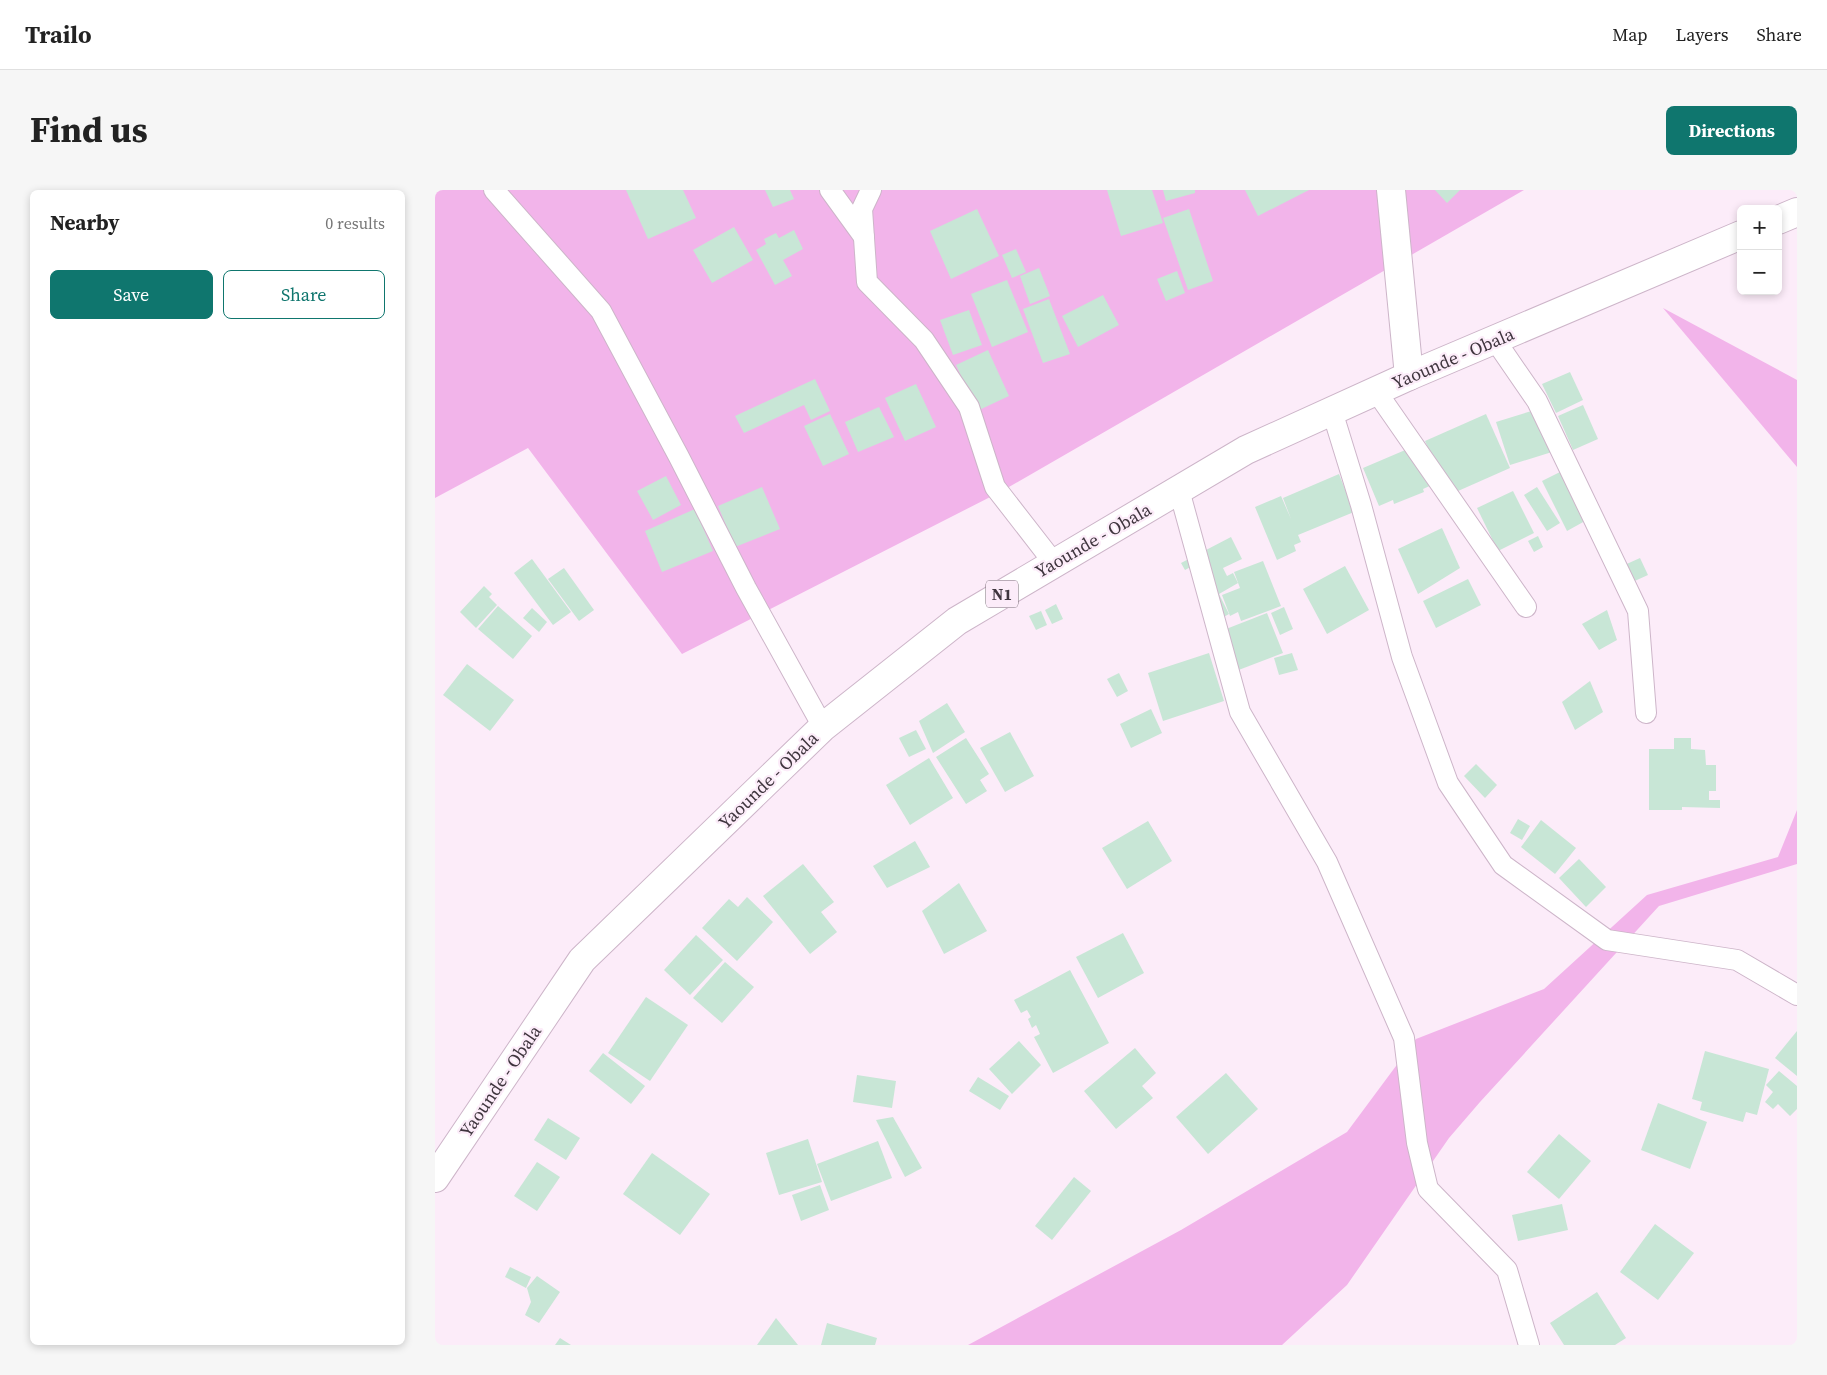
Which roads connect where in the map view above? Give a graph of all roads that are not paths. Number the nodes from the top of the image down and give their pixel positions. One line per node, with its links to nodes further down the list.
1 (495, 190): 17 (street)
2 (830, 190): 7 (street)
3 (871, 190): 7 (street)
4 (1391, 190): 10 (main road)
5 (1797, 212): 6 (main road)
6 (1782, 218)
7 (864, 237): 14 (street)
8 (1737, 238): 9 (main road, Yaounde - Obala / N1)
9 (1495, 340): 10 (main road, Yaounde - Obala / N1); 16 (street)
10 (1409, 376): 11 (main road, Yaounde - Obala / N1)
11 (1376, 391): 12 (main road, Yaounde - Obala / N1); 15 (street)
12 (1332, 411): 13 (main road, Yaounde - Obala / N1); 18 (street)
13 (1179, 490): 14 (main road, Yaounde - Obala / N1); 20 (street)
14 (1054, 563): 17 (main road, Yaounde - Obala / N1)
15 (1526, 607)
16 (1646, 713)
17 (823, 727): 19 (main road, Yaounde - Obala / N1)
18 (1797, 995)
19 (435, 1178)
20 (1529, 1345)

